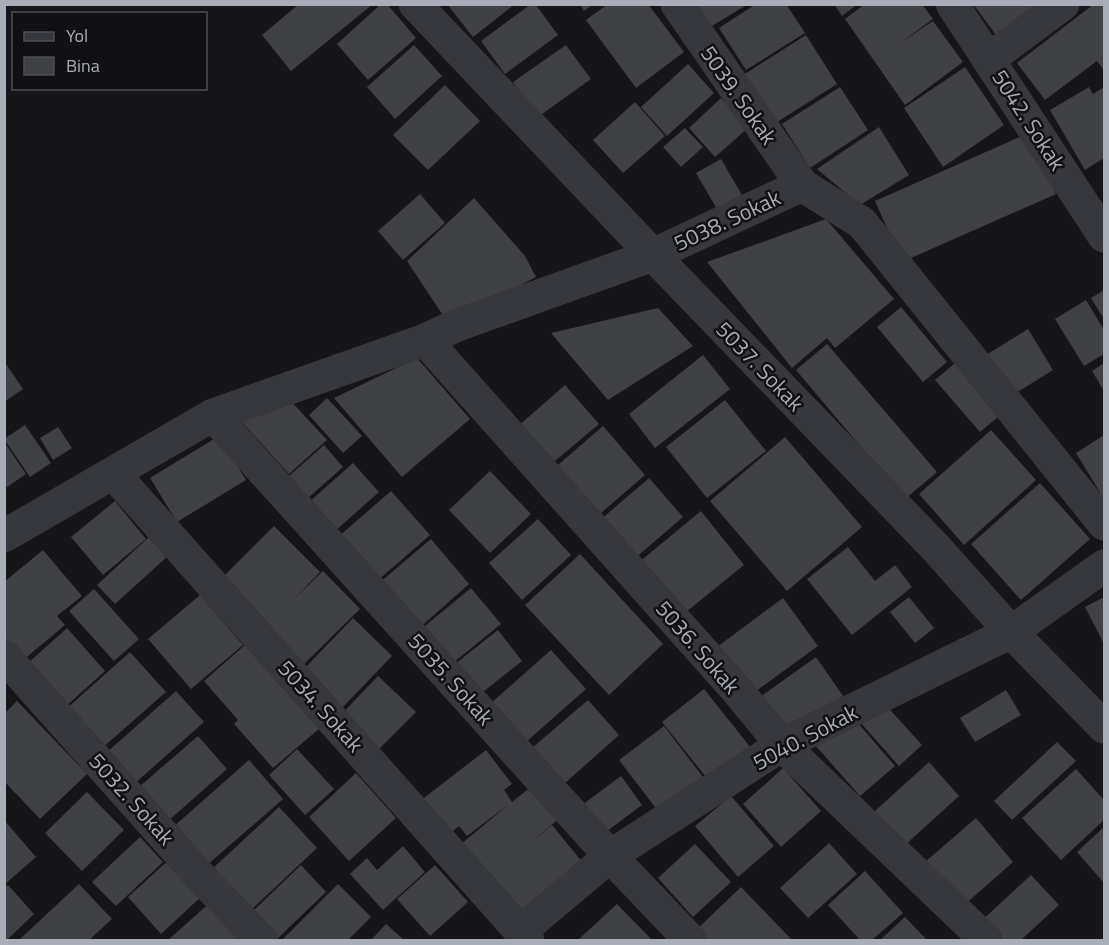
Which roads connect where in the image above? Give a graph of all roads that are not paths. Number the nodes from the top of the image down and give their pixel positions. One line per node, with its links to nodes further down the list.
1 (415, 4): 8 (street, 5037. Sokak)
2 (677, 4): 6 (street, 5039. Sokak)
3 (952, 4): 5 (street, 5042. Sokak)
4 (1063, 4): 5 (street)
5 (989, 58): 7 (street, 5042. Sokak)
6 (802, 185): 8 (street, 5038. Sokak); 12 (street)
7 (1104, 236)
8 (653, 255): 9 (street, 5038. Sokak); 15 (street, 5037. Sokak)
9 (425, 340): 10 (street, 5038. Sokak); 18 (street, 5036. Sokak)
10 (213, 416): 11 (street, 5038. Sokak); 19 (street, 5035. Sokak)
11 (113, 473): 13 (street, 5038. Sokak); 20 (street, 5034. Sokak)
12 (1104, 524)
13 (4, 536)
14 (1104, 567): 15 (street, 5040. Sokak)
15 (1011, 632): 17 (street, 5037. Sokak); 18 (street, 5040. Sokak)
16 (4, 656): 21 (street, 5032. Sokak)
17 (1104, 727)
18 (782, 745): 19 (street, 5040. Sokak); 23 (street, 5036. Sokak)
19 (610, 856): 20 (street, 5040. Sokak); 22 (street, 5035. Sokak)
20 (524, 936)
21 (261, 940)
22 (690, 940)
23 (986, 940)

